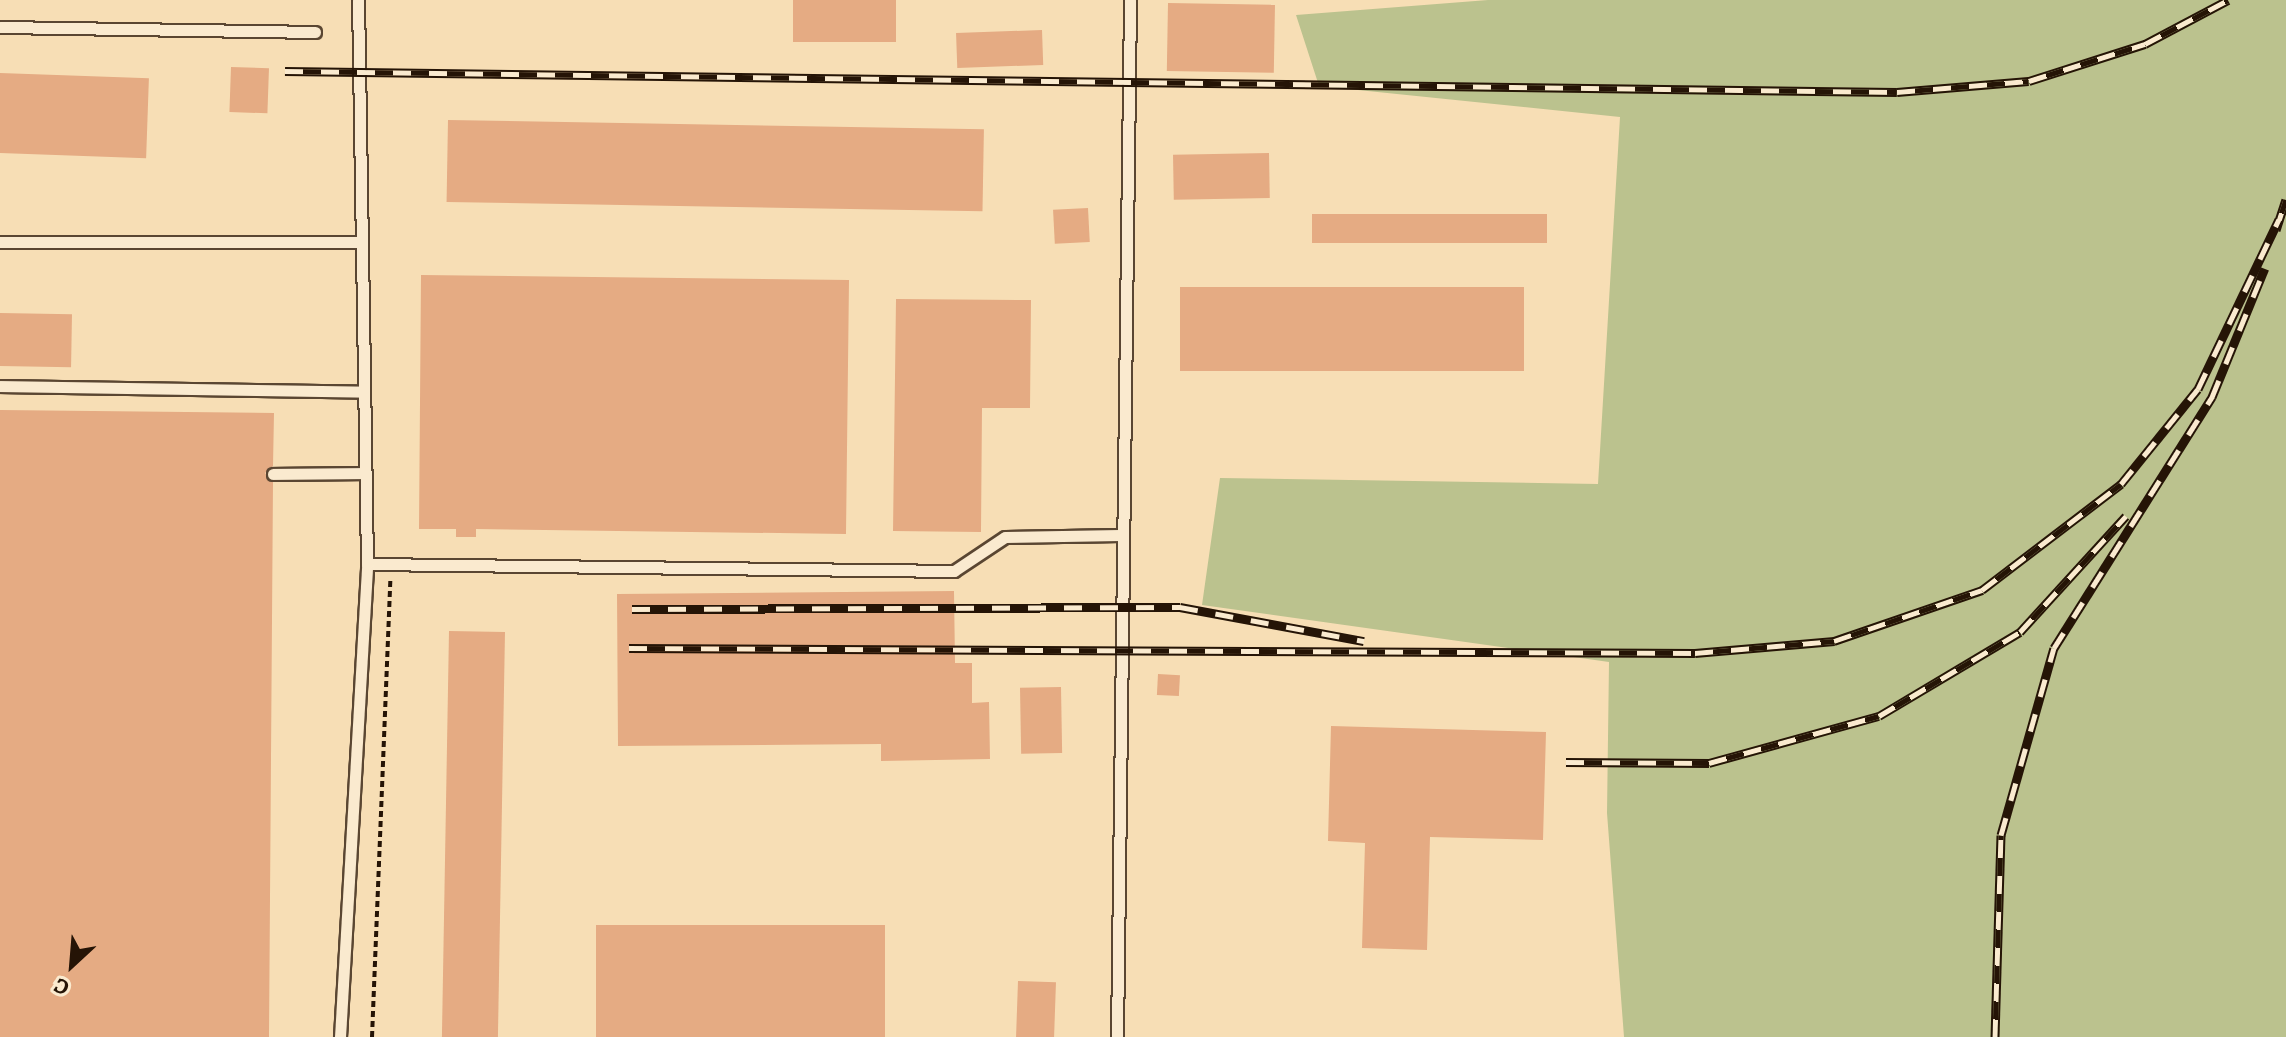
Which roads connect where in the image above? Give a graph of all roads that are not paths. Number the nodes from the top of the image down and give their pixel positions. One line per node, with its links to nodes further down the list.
1 (358, 0): 6 (lane)
2 (1130, 0): 11 (lane)
3 (0, 27): 4 (lane)
4 (315, 32)
5 (0, 242): 6 (lane)
6 (362, 242): 8 (lane)
7 (0, 386): 8 (lane)
8 (364, 392): 9 (lane)
9 (365, 473): 10 (lane); 12 (lane)
10 (273, 474)
11 (1120, 535): 12 (lane); 14 (lane)
12 (367, 564): 13 (lane)
13 (340, 1037)
14 (1117, 1037)

